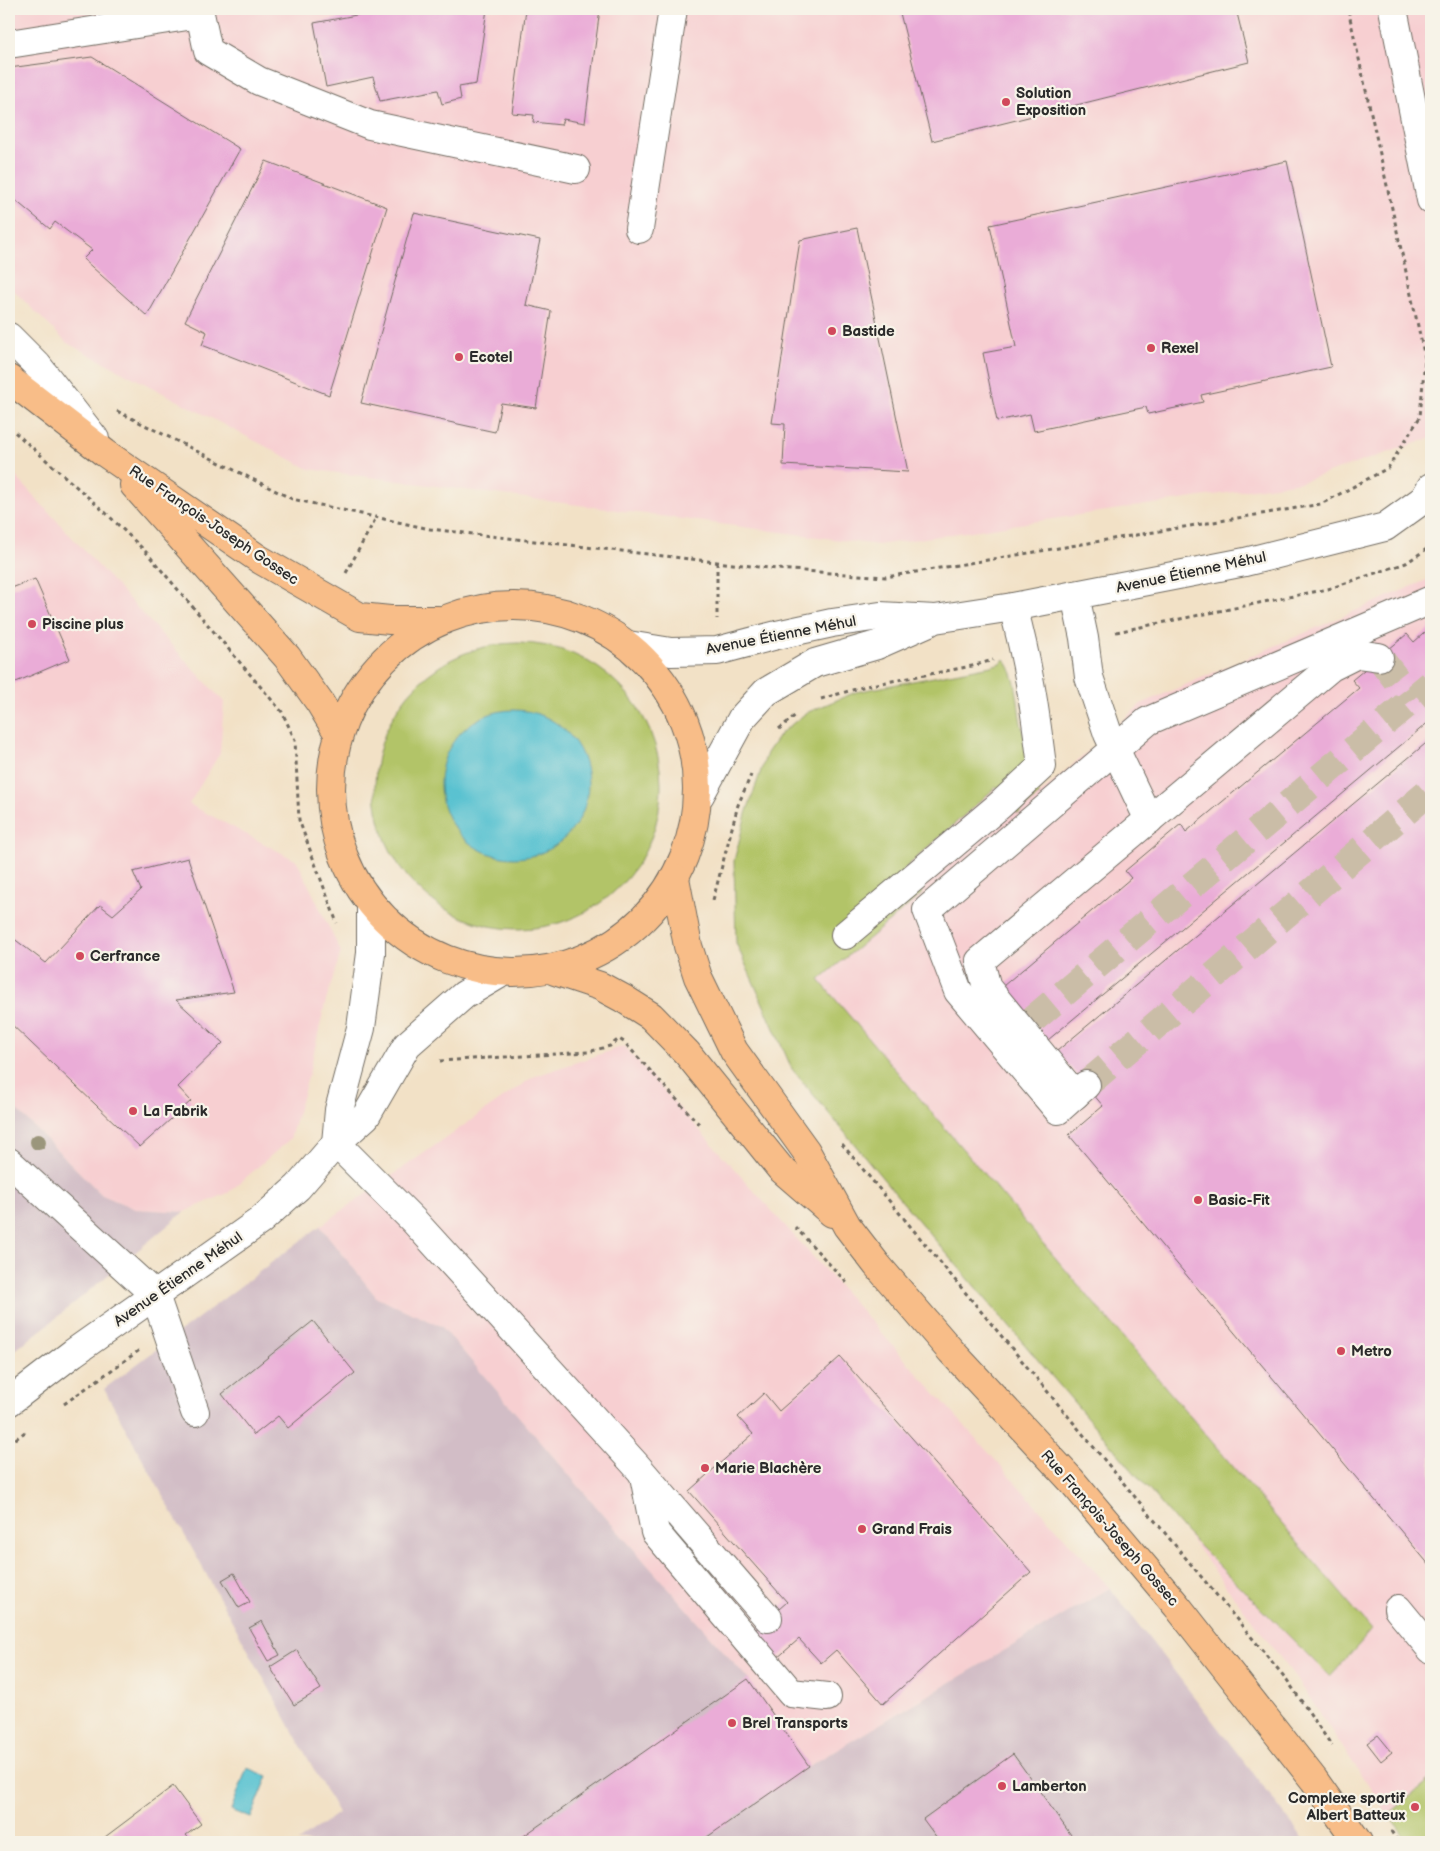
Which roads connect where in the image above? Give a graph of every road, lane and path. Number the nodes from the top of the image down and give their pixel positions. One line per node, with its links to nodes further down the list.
1 (673, 9): 8 (street)
2 (1348, 9): 11 (path)
3 (1393, 9): 7 (street)
4 (200, 12): 5 (street); 6 (street)
5 (9, 44)
6 (576, 169)
7 (1431, 200)
8 (639, 229)
9 (9, 337): 13 (street, Rue François-Joseph Gossec)
10 (9, 379): 13 (main road, Rue François-Joseph Gossec)
11 (114, 409)
12 (9, 427): 36 (path)
13 (105, 452): 20 (main road, Rue François-Joseph Gossec); 28 (main road, Rue François-Joseph Gossec)
14 (1431, 487): 16 (street, Avenue Étienne Méhul)
15 (1431, 546): 21 (path)
16 (1075, 595): 18 (street, Avenue Étienne Méhul); 21 (street)
17 (1431, 600): 29 (street)
18 (1013, 607): 19 (street, Avenue Étienne Méhul); 23 (street)
19 (935, 619): 22 (street, Avenue Étienne Méhul); 31 (street, Avenue Étienne Méhul)
20 (438, 620): 22 (main road); 28 (main road)
21 (1084, 638): 29 (street)
22 (628, 645): 31 (main road)
23 (1025, 651): 25 (path); 37 (street)
24 (1379, 658): 32 (street)
25 (820, 700)
26 (798, 714): 27 (path)
27 (778, 730)
28 (338, 733): 35 (main road)
29 (1115, 750): 32 (street); 32 (street)
30 (752, 771): 34 (path)
31 (700, 795): 33 (main road)
32 (1149, 820)
33 (675, 878): 38 (main road); 48 (main road, Rue François-Joseph Gossec)
34 (712, 904)
35 (371, 905): 39 (main road); 45 (street)
36 (339, 928)
37 (845, 935)
38 (555, 971): 39 (main road); 40 (main road, Rue François-Joseph Gossec)
39 (498, 975): 42 (street, Avenue Étienne Méhul)
40 (642, 1010): 41 (path); 48 (main road, Rue François-Joseph Gossec)
41 (619, 1039): 42 (path); 43 (path)
42 (407, 1045): 45 (street, Avenue Étienne Méhul)
43 (705, 1130)
44 (836, 1137): 58 (path)
45 (336, 1143): 50 (street, Avenue Étienne Méhul); 53 (street)
46 (9, 1162): 50 (street)
47 (792, 1224): 49 (path)
48 (847, 1226): 60 (main road, Rue François-Joseph Gossec)
49 (853, 1290)
50 (155, 1295): 51 (street, Avenue Étienne Méhul); 52 (street)
51 (9, 1402)
52 (195, 1412)
53 (644, 1474): 55 (street); 57 (street)
54 (1398, 1609): 56 (street)
55 (768, 1618)
56 (1431, 1649)
57 (827, 1697)
58 (1336, 1752)
59 (1388, 1827): 61 (path)
60 (1358, 1842)
61 (1398, 1842)

